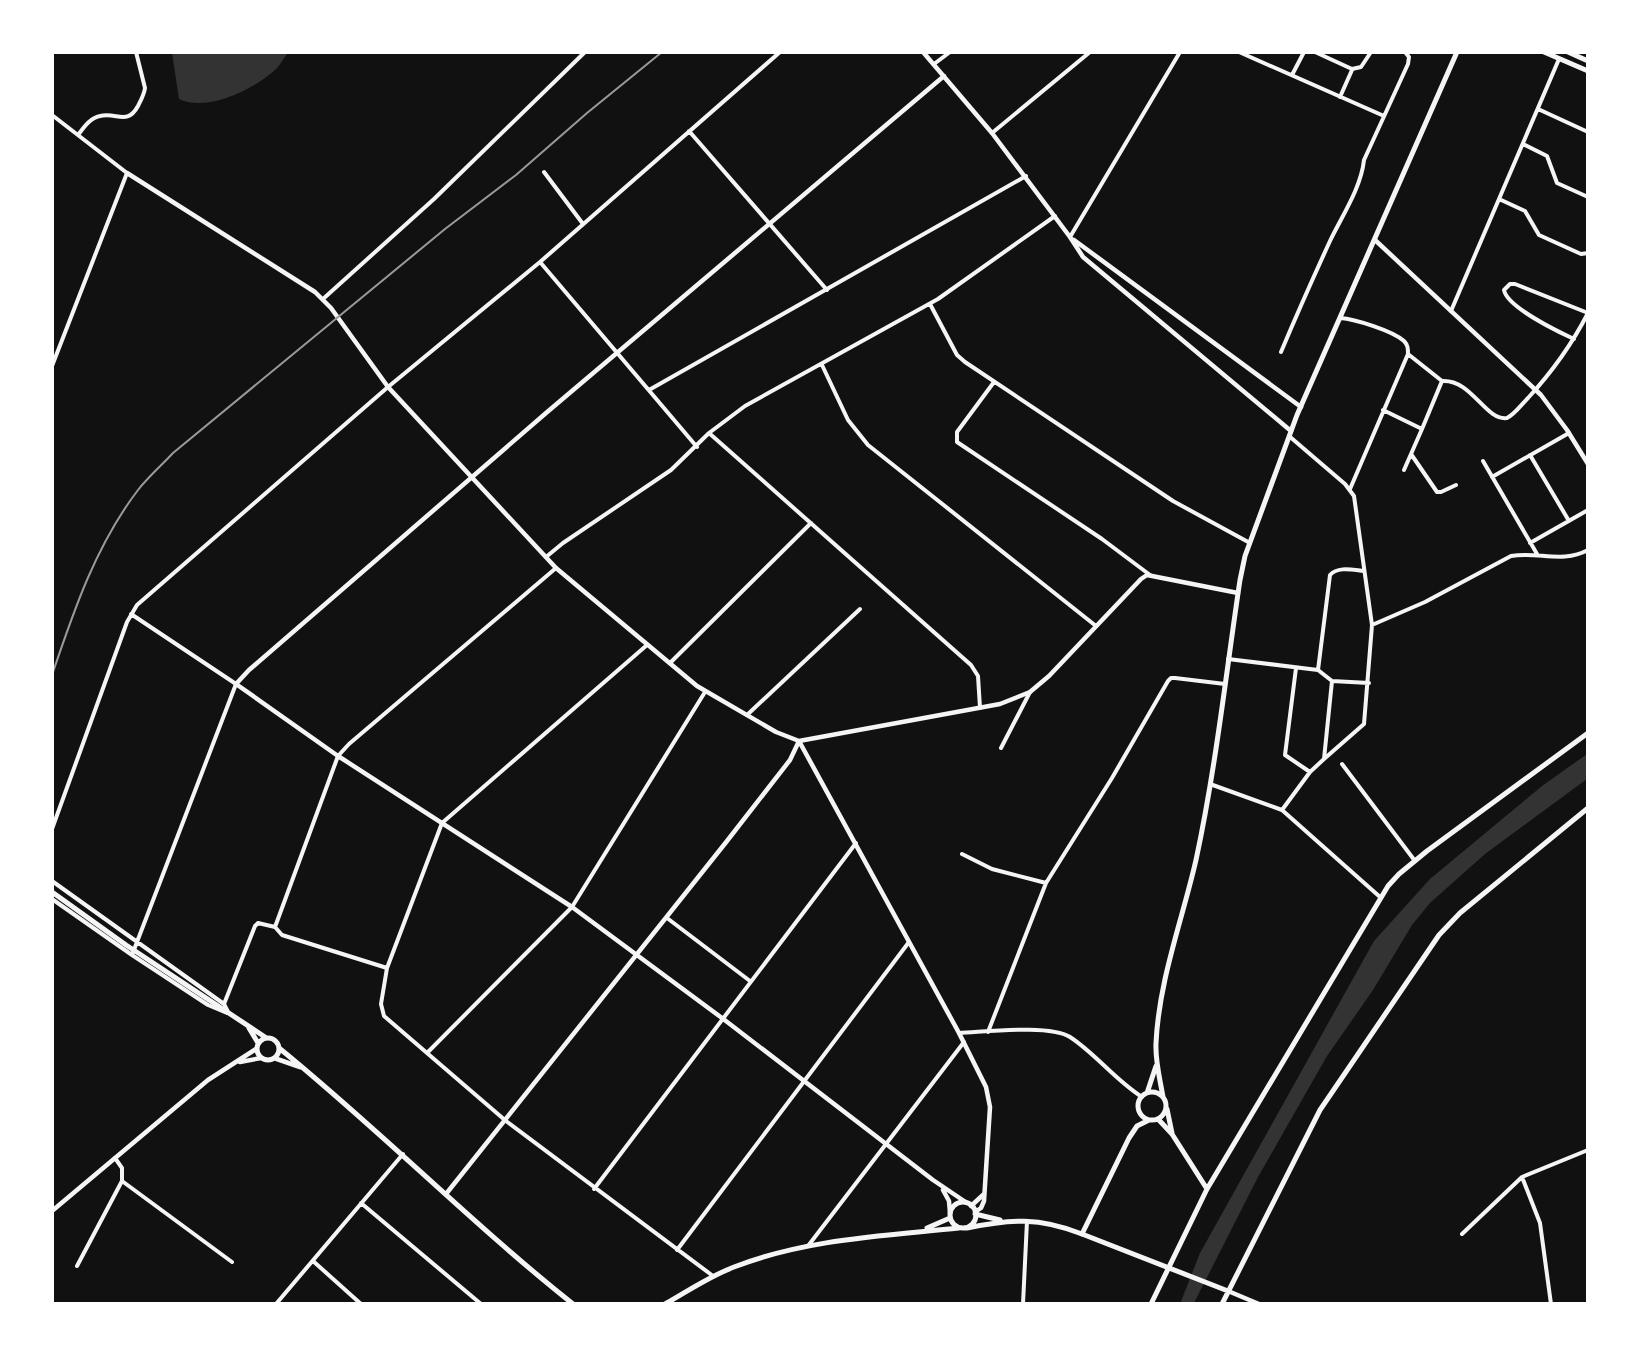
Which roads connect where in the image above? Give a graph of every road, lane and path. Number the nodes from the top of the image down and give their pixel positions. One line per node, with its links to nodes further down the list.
1 (136, 52): 30 (street)
2 (585, 52): 45 (street)
3 (780, 52): 27 (street)
4 (923, 52): 18 (street)
5 (950, 52): 18 (street)
6 (1090, 52): 29 (street)
7 (1180, 52): 40 (street)
8 (1239, 52): 21 (street)
9 (1315, 52): 19 (street)
10 (1371, 52): 19 (street)
11 (1404, 52): 26 (street)
12 (1456, 52): 41 (main road)
13 (1544, 52): 16 (main road)
14 (1568, 52): 17 (main road)
15 (1304, 54): 21 (street)
16 (1559, 59): 20 (main road); 24 (street)
17 (1587, 61)
18 (934, 64): 22 (street)
19 (1352, 69): 23 (street)
20 (1587, 71)
21 (1292, 75): 23 (street)
22 (944, 76): 29 (street); 39 (street)
23 (1340, 97): 26 (street)
24 (1538, 109): 28 (street); 31 (street)
25 (52, 115): 30 (street)
26 (1384, 116): 51 (street)
27 (689, 130): 38 (street); 39 (street)
28 (1587, 132)
29 (993, 133): 34 (street)
30 (78, 135): 33 (street)
31 (1523, 144): 35 (street); 36 (street)
32 (544, 172): 38 (street)
33 (127, 173): 45 (street); 55 (street)
34 (1026, 176): 37 (street); 44 (street)
35 (1587, 197)
36 (1499, 199): 42 (street); 47 (street)
37 (1055, 216): 40 (street); 46 (street)
38 (583, 224): 43 (street)
39 (770, 224): 44 (street); 52 (street)
40 (1070, 237): 61 (street); 66 (street)
41 (1375, 240): 47 (street); 49 (main road)
42 (1587, 253)
43 (540, 262): 52 (street); 58 (street)
44 (827, 290): 59 (street)
45 (323, 299): 58 (street)
46 (930, 304): 54 (street); 57 (street)
47 (1451, 311): 60 (street)
48 (1587, 313): 50 (street); 50 (street)
49 (1340, 318): 53 (street); 61 (main road)
50 (1574, 339): 60 (street)
51 (1281, 352)
52 (618, 353): 59 (street); 74 (street)
53 (1408, 354): 56 (street); 62 (street)
54 (822, 365): 64 (street); 92 (street)
55 (52, 366)
56 (1442, 381): 60 (street); 63 (street)
57 (994, 382): 80 (street); 87 (street)
58 (388, 387): 74 (street); 90 (street)
59 (649, 390): 67 (street)
60 (1536, 390): 65 (street)
61 (1301, 407): 66 (main road)
62 (1383, 410): 63 (street); 76 (street)
63 (1422, 429): 68 (street)
64 (709, 433): 67 (street); 79 (street)
65 (1569, 433): 69 (street); 71 (street)
66 (1290, 434): 76 (street); 80 (main road)
67 (697, 447): 84 (street)
68 (1412, 454): 72 (street); 75 (street)
69 (1530, 455): 73 (street); 78 (street)
70 (1482, 461): 73 (street)
71 (1587, 464)
72 (1404, 470)
73 (1492, 477): 81 (street)
74 (471, 478): 84 (street); 100 (street)
75 (1456, 484)
76 (1350, 489): 86 (street)
77 (1587, 510): 78 (street)
78 (1569, 521): 81 (street)
79 (811, 523): 95 (street); 104 (street)
80 (1250, 543): 88 (main road)
81 (1530, 543): 83 (street)
82 (1587, 550): 83 (street)
83 (1537, 555): 91 (street)
84 (546, 557): 85 (street)
85 (556, 568): 93 (street); 109 (street)
86 (1364, 571): 91 (street); 97 (street)
87 (1150, 574): 88 (street); 92 (street)
88 (1238, 593): 94 (main road)
89 (860, 609): 105 (street)
90 (130, 614): 100 (street); 117 (street)
91 (1372, 625): 99 (street)
92 (1096, 626): 103 (street)
93 (646, 645): 95 (street); 116 (street)
94 (1228, 659): 96 (street); 101 (main road)
95 (669, 664): 102 (street)
96 (1296, 668): 97 (street); 112 (street)
97 (1318, 670): 98 (street)
98 (1332, 681): 99 (street); 110 (street)
99 (1369, 683): 110 (street)
100 (236, 684): 109 (street); 130 (street)
101 (1225, 684): 113 (main road); 122 (street)
102 (705, 692): 105 (street); 126 (street)
103 (1030, 692): 104 (street); 108 (street)
104 (980, 708): 107 (street)
105 (746, 715): 107 (street)
106 (1587, 733): 120 (main road)
107 (799, 741): 118 (street); 127 (street)
108 (1001, 748)
109 (338, 756): 116 (street); 128 (street)
110 (1324, 759): 112 (street)
111 (1342, 764): 120 (street)
112 (1310, 772): 115 (street)
113 (1209, 784): 115 (street); 149 (main road)
114 (1587, 808): 189 (main road)
115 (1282, 810): 124 (street)
116 (442, 823): 126 (street); 133 (street)
117 (52, 829)
118 (855, 843): 129 (street); 134 (street)
119 (962, 854): 122 (street)
120 (1414, 861): 124 (main road)
121 (52, 881): 130 (street)
122 (1046, 883): 139 (street)
123 (52, 892): 136 (main road)
124 (1380, 897): 167 (main road)
125 (52, 899): 131 (street)
126 (572, 907): 132 (street); 145 (street)
127 (667, 918): 132 (street); 134 (street)
128 (275, 927): 133 (street); 135 (street)
129 (909, 942): 140 (street); 151 (street)
130 (137, 943): 131 (street); 135 (street)
131 (132, 955): 136 (street)
132 (638, 955): 137 (street); 157 (street)
133 (387, 969): 145 (street)
134 (750, 981): 137 (street)
135 (224, 1004): 136 (street)
136 (230, 1013): 138 (main road)
137 (722, 1018): 151 (street); 166 (street)
138 (248, 1026): 141 (main road); 143 (main road)
139 (988, 1032): 140 (street); 152 (street)
140 (959, 1033): 142 (street)
141 (266, 1037): 143 (main road); 144 (main road)
142 (964, 1042): 159 (street); 169 (street)
143 (257, 1046): 146 (main road); 148 (street)
144 (279, 1048): 147 (main road); 150 (main road)
145 (427, 1053): 157 (street)
146 (261, 1058): 147 (main road); 148 (street)
147 (274, 1058): 150 (main road)
148 (237, 1062): 162 (street)
149 (1157, 1064): 152 (main road); 153 (main road)
150 (305, 1068): 161 (main road)
151 (804, 1083): 159 (street); 183 (street)
152 (1144, 1095): 153 (main road); 156 (main road)
153 (1163, 1097): 154 (main road)
154 (1166, 1104): 155 (main road); 158 (main road)
155 (1158, 1119): 156 (main road); 158 (main road)
156 (1149, 1120): 180 (main road)
157 (506, 1121): 166 (street); 168 (street)
158 (1172, 1134): 167 (main road)
159 (885, 1145): 165 (street); 182 (street)
160 (1587, 1150): 163 (street)
161 (403, 1154): 168 (main road); 170 (street)
162 (116, 1158): 164 (street); 172 (street)
163 (1522, 1177): 181 (street); 199 (street)
164 (122, 1180): 185 (street); 186 (street)
165 (937, 1183): 171 (street); 174 (street)
166 (594, 1189): 183 (street)
167 (1207, 1190): 187 (main road)
168 (446, 1194): 193 (main road)
169 (984, 1194): 171 (street); 173 (street)
170 (361, 1203): 184 (street); 192 (street)
171 (969, 1204): 173 (main road); 174 (main road)
172 (52, 1211)
173 (975, 1213): 175 (main road); 177 (main road)
174 (950, 1215): 178 (main road); 179 (main road)
175 (1002, 1221): 176 (main road); 177 (main road)
176 (1027, 1221): 180 (main road); 195 (street)
177 (967, 1227): 178 (main road)
178 (959, 1228): 179 (main road)
179 (923, 1230): 182 (main road)
180 (1082, 1234): 187 (main road)
181 (1462, 1234)
182 (808, 1246): 188 (main road)
183 (677, 1250): 188 (street)
184 (313, 1260): 190 (street); 191 (street)
185 (232, 1263)
186 (77, 1266)
187 (1169, 1267): 189 (main road); 196 (main road)
188 (712, 1276): 194 (main road)
189 (1228, 1291): 197 (main road); 198 (street)
190 (276, 1304)
191 (361, 1304)
192 (481, 1304)
193 (573, 1304)
194 (665, 1304)
195 (1023, 1304)
196 (1151, 1304)
197 (1222, 1304)
198 (1259, 1304)
199 (1551, 1304)

